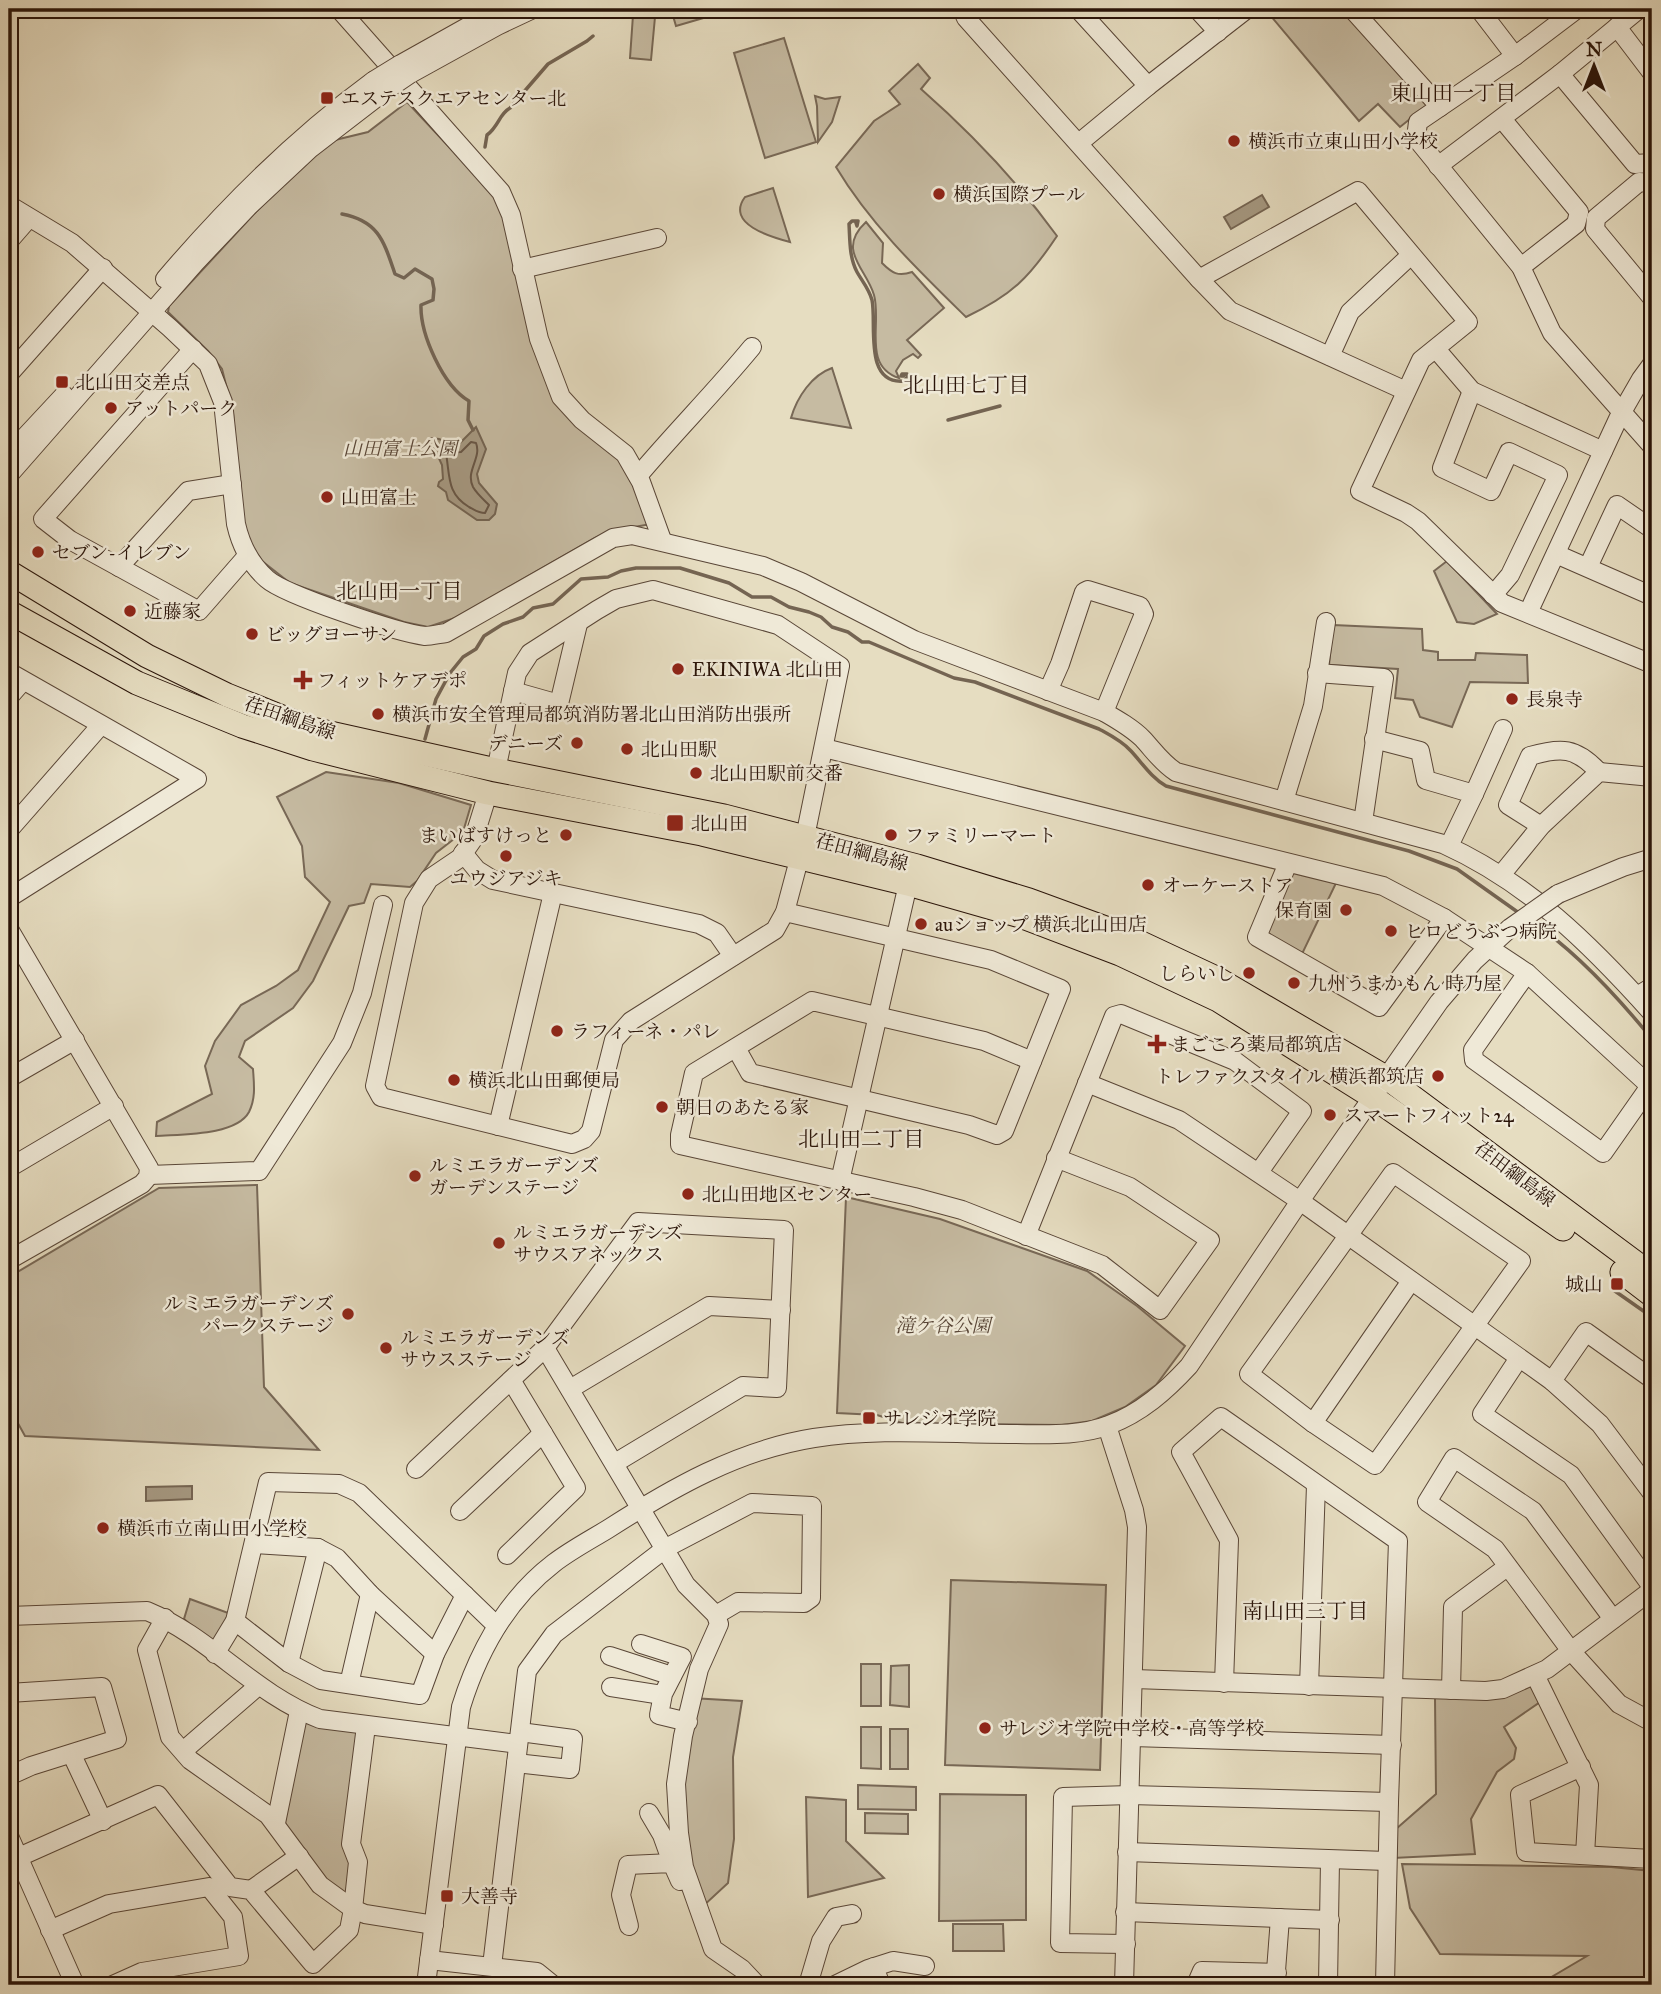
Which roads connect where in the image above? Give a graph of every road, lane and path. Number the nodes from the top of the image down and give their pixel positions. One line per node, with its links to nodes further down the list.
1 (339, 9): 31 (street)
2 (533, 9): 11 (street)
3 (962, 9): 20 (street)
4 (1078, 9): 17 (street)
5 (1197, 9): 13 (street)
6 (1247, 9): 13 (street)
7 (1352, 9): 18 (street)
8 (1479, 9): 14 (street)
9 (1577, 9): 14 (street)
10 (1639, 9): 12 (street)
11 (502, 13): 34 (street, bridge)
12 (1617, 27): 15 (street); 16 (street)
13 (1219, 32): 17 (street)
14 (1515, 56): 18 (street)
15 (1652, 73)
16 (1560, 74): 19 (street); 21 (street)
17 (1148, 86): 20 (street)
18 (1440, 107): 22 (street)
19 (1502, 119): 22 (street); 29 (street)
20 (1079, 143): 32 (street)
21 (1652, 163)
22 (1438, 166): 29 (street)
23 (1652, 183): 33 (street)
24 (9, 205): 25 (street)
25 (29, 218): 27 (street); 30 (street)
26 (657, 239): 31 (street)
27 (9, 241)
28 (1411, 255): 32 (street); 37 (street); 38 (street)
29 (1521, 267): 43 (street)
30 (103, 268): 34 (street); 40 (street)
31 (522, 269): 48 (street)
32 (1199, 279): 38 (street)
33 (1652, 298)
34 (148, 308): 36 (street); 46 (street); 47 (street)
35 (752, 347): 48 (street)
36 (193, 349): 49 (street); 55 (street)
37 (1436, 349): 41 (street); 42 (street)
38 (1330, 356): 41 (street)
39 (1652, 364): 43 (street)
40 (9, 373)
41 (1406, 391): 57 (street)
42 (1472, 391): 45 (street); 57 (street)
43 (1621, 415): 44 (street); 45 (street)
44 (1652, 446)
45 (1605, 447): 52 (street)
46 (9, 454)
47 (9, 475)
48 (638, 476): 51 (street)
49 (232, 484): 53 (street); 55 (street)
50 (1652, 529): 54 (street)
51 (662, 540): 53 (street); 67 (street)
52 (1556, 554): 54 (street); 60 (street)
53 (247, 556): 55 (street)
54 (1588, 567): 58 (street)
55 (119, 568)
56 (9, 572): 74 (main road, 荏田綱島線)
57 (1493, 595): 60 (street)
58 (1652, 596)
59 (9, 612): 77 (main road, 荏田綱島線)
60 (1528, 613): 63 (street)
61 (1326, 622): 64 (street)
62 (578, 624): 66 (street); 66 (street); 73 (street)
63 (1652, 664)
64 (1317, 673): 72 (street); 79 (street)
65 (16, 677): 68 (street); 70 (street)
66 (513, 691): 74 (street)
67 (1048, 691): 69 (street); 69 (street)
68 (9, 697)
69 (1104, 712): 79 (street)
70 (101, 725): 82 (street); 91 (street)
71 (1503, 729): 78 (street)
72 (1374, 739): 78 (street); 80 (street)
73 (824, 748): 84 (street); 87 (street)
74 (496, 770): 84 (main road, 荏田綱島線)
75 (1599, 772): 76 (street); 81 (street); 81 (street)
76 (1652, 777)
77 (488, 793): 84 (main road, 荏田綱島線); 85 (street)
78 (1474, 794): 83 (street)
79 (1284, 801): 80 (street)
80 (1363, 822): 83 (street)
81 (1541, 826): 88 (street)
82 (9, 830)
83 (1449, 846): 88 (street)
84 (802, 847): 89 (main road, 荏田綱島線); 93 (street); 109 (main road, 荏田綱島線)
85 (463, 853): 90 (street); 114 (street)
86 (1652, 858): 97 (street, bridge)
87 (1289, 863): 94 (street); 94 (street)
88 (1501, 875): 102 (street)
89 (908, 884): 96 (street); 112 (main road, 荏田綱島線)
90 (553, 893): 99 (street); 114 (street)
91 (9, 898)
92 (383, 905): 118 (street)
93 (785, 912): 96 (street); 99 (street)
94 (1444, 918): 97 (street)
95 (9, 929): 98 (street)
96 (896, 937): 104 (street); 107 (street)
97 (1488, 948): 101 (street); 109 (street)
98 (25, 956): 100 (street); 105 (street)
99 (733, 956): 114 (street)
100 (9, 966)
101 (1527, 973): 101 (street)
102 (1644, 991): 103 (street)
103 (1652, 1013)
104 (878, 1015): 106 (street); 107 (street); 111 (street)
105 (75, 1040): 108 (street); 113 (street)
106 (736, 1048): 111 (street); 119 (street)
107 (1032, 1060): 111 (street)
108 (9, 1077)
109 (1387, 1078): 112 (street); 124 (main road, 荏田綱島線)
110 (1087, 1083): 115 (street); 117 (street); 117 (street)
111 (859, 1098): 119 (street)
112 (1374, 1098): 120 (street); 126 (main road, 荏田綱島線)
113 (114, 1106): 116 (street); 118 (street)
114 (498, 1126)
115 (1056, 1158): 121 (street); 121 (street)
116 (9, 1168)
117 (1259, 1172): 120 (street)
118 (149, 1175): 123 (street)
119 (839, 1181): 121 (street)
120 (1300, 1201): 122 (street); 136 (street)
121 (1026, 1236)
122 (1347, 1236): 125 (street); 128 (street); 135 (street)
123 (9, 1260)
124 (1652, 1275)
125 (1410, 1281): 128 (street); 135 (street)
126 (1652, 1295)
127 (781, 1310): 129 (street); 134 (street); 138 (street)
128 (1475, 1326): 130 (street); 135 (street)
129 (545, 1348): 132 (street); 134 (street)
130 (1519, 1357): 133 (street); 149 (street)
131 (1652, 1379): 133 (street)
132 (511, 1380): 137 (street); 139 (street)
133 (1552, 1381): 141 (street)
134 (570, 1389): 138 (street)
135 (1313, 1423)
136 (1107, 1426): 142 (street); 166 (street)
137 (543, 1433): 143 (street); 147 (street)
138 (615, 1463): 142 (street)
139 (416, 1469)
140 (1316, 1485): 167 (street); 170 (street); 172 (street)
141 (1652, 1493)
142 (642, 1507): 146 (street); 157 (street)
143 (460, 1511)
144 (254, 1544): 145 (street); 151 (street); 156 (street)
145 (318, 1548): 150 (street); 163 (street)
146 (666, 1548): 152 (street); 152 (street); 182 (street)
147 (506, 1555)
148 (1507, 1567): 155 (street); 159 (street); 173 (street)
149 (1652, 1589): 155 (street)
150 (370, 1594): 161 (street); 168 (street)
151 (465, 1595): 157 (street); 161 (street)
152 (716, 1615): 177 (street)
153 (9, 1616): 154 (street)
154 (165, 1618): 160 (street); 184 (street)
155 (1613, 1619): 159 (street)
156 (235, 1620): 160 (street); 163 (street)
157 (497, 1626): 180 (street)
158 (641, 1644): 165 (street)
159 (1571, 1651): 164 (street); 178 (street)
160 (215, 1654): 169 (street)
161 (435, 1654): 168 (street)
162 (610, 1656): 165 (street)
163 (289, 1663): 168 (street)
164 (1535, 1675): 173 (street); 187 (street)
165 (673, 1676): 175 (street)
166 (1134, 1679): 167 (street); 181 (street)
167 (1224, 1683): 170 (street)
168 (349, 1684)
169 (258, 1686): 176 (street); 184 (street)
170 (1309, 1686): 172 (street)
171 (611, 1687): 175 (street)
172 (1394, 1688): 173 (street); 183 (street)
173 (1451, 1690)
174 (9, 1693): 185 (street)
175 (662, 1695): 177 (street)
176 (299, 1711): 179 (street); 193 (street)
177 (688, 1722): 204 (street)
178 (1652, 1722)
179 (366, 1726): 180 (street); 205 (street)
180 (456, 1737): 182 (street); 210 (street)
181 (1132, 1737): 183 (street); 189 (street)
182 (519, 1738): 186 (street); 186 (street)
183 (1392, 1745): 190 (street)
184 (183, 1751): 193 (street)
185 (72, 1755): 188 (street); 192 (street)
186 (516, 1763): 215 (street)
187 (1581, 1767): 196 (street); 196 (street)
188 (9, 1776)
189 (1130, 1795): 190 (street); 195 (street); 213 (street)
190 (1388, 1801): 201 (street)
191 (649, 1813): 202 (street)
192 (103, 1821): 198 (street); 203 (street)
193 (276, 1823): 197 (street)
194 (9, 1836): 198 (street)
195 (1127, 1853): 200 (street); 206 (street)
196 (1585, 1855): 199 (street)
197 (299, 1856): 203 (street); 205 (street)
198 (19, 1857): 212 (street)
199 (1652, 1859)
200 (1330, 1860): 201 (street); 209 (street)
201 (1387, 1861): 230 (street)
202 (672, 1863): 204 (street); 211 (street)
203 (251, 1890): 205 (street)
204 (694, 1901): 223 (street)
205 (353, 1909): 210 (street)
206 (1125, 1912): 208 (street); 213 (street)
207 (852, 1914): 224 (street)
208 (1280, 1918): 209 (street); 218 (street)
209 (1330, 1920): 229 (street)
210 (434, 1925): 214 (street)
211 (629, 1926)
212 (50, 1930): 219 (street); 220 (street)
213 (1126, 1944): 227 (street)
214 (429, 1961): 215 (street); 221 (street)
215 (492, 1966): 222 (street)
216 (874, 1966): 217 (street); 225 (street); 226 (street)
217 (925, 1966)
218 (1276, 1979): 228 (street)
219 (75, 1985)
220 (113, 1985)
221 (425, 1985)
222 (553, 1985)
223 (757, 1985)
224 (808, 1985)
225 (835, 1985)
226 (881, 1985)
227 (1124, 1985)
228 (1196, 1985)
229 (1328, 1985)
230 (1385, 1985)

